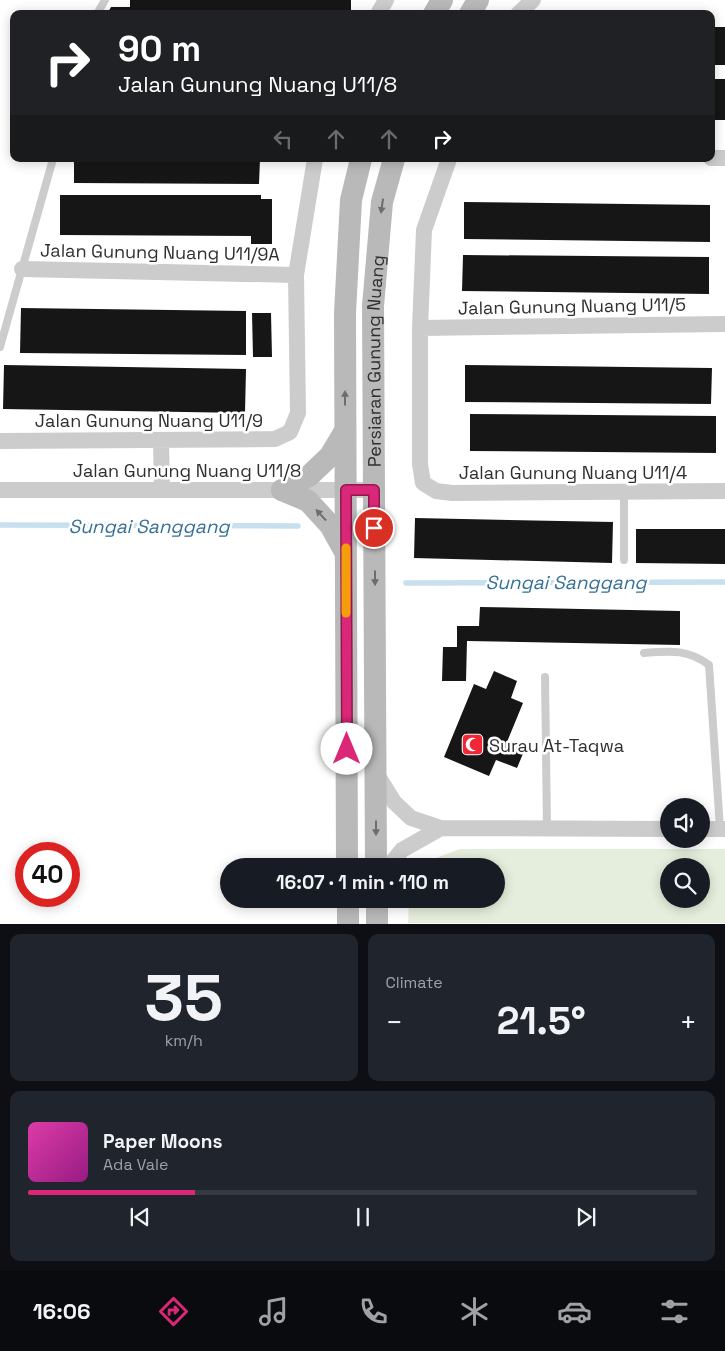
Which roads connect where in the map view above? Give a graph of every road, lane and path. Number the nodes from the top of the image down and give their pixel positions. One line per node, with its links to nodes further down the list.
1 (534, 0): 2 (street)
2 (523, 10)
3 (52, 162): 8 (lane)
4 (315, 162): 9 (street, Jalan Gunung Nuang U11/9)
5 (360, 162): 13 (street, Persiaran Gunung Nuang, one-way to 5)
6 (393, 162): 20 (street, Persiaran Gunung Nuang, one-way to 20)
7 (448, 162): 11 (street)
8 (22, 269): 9 (street, Jalan Gunung Nuang U11/9A); 12 (lane)
9 (296, 275): 14 (street, Jalan Gunung Nuang U11/9)
10 (725, 324): 11 (street, Jalan Gunung Nuang U11/5)
11 (420, 328): 21 (street, Jalan Gunung Nuang U11/4)
12 (0, 347)
13 (345, 430): 18 (street); 19 (street, Persiaran Gunung Nuang)
14 (160, 440): 15 (street, Jalan Gunung Nuang U11/9); 17 (street)
15 (0, 441)
16 (0, 490): 17 (street, Jalan Gunung Nuang U11/8)
17 (162, 490): 18 (street, Jalan Gunung Nuang U11/8)
18 (282, 490): 19 (street, Jalan Gunung Nuang U11/8); 23 (street, one-way to 18)
19 (346, 490): 20 (street, Jalan Gunung Nuang U11/8); 23 (street, Persiaran Gunung Nuang)
20 (374, 490): 27 (street, Persiaran Gunung Nuang, one-way to 27)
21 (624, 491): 22 (street, Jalan Gunung Nuang U11/4); 24 (lane)
22 (725, 491)
23 (346, 553): 32 (street, Persiaran Gunung Nuang)
24 (624, 560)
25 (644, 653): 31 (lane)
26 (545, 677): 29 (lane)
27 (376, 773): 28 (street); 33 (street, Persiaran Gunung Nuang, one-way to 33)
28 (441, 828): 29 (street); 34 (street)
29 (546, 829): 30 (street)
30 (660, 829)
31 (722, 829)
32 (347, 858)
33 (376, 858)
34 (396, 858)
35 (348, 908): 37 (street)
36 (377, 908): 38 (street)
37 (348, 924)
38 (377, 924)

